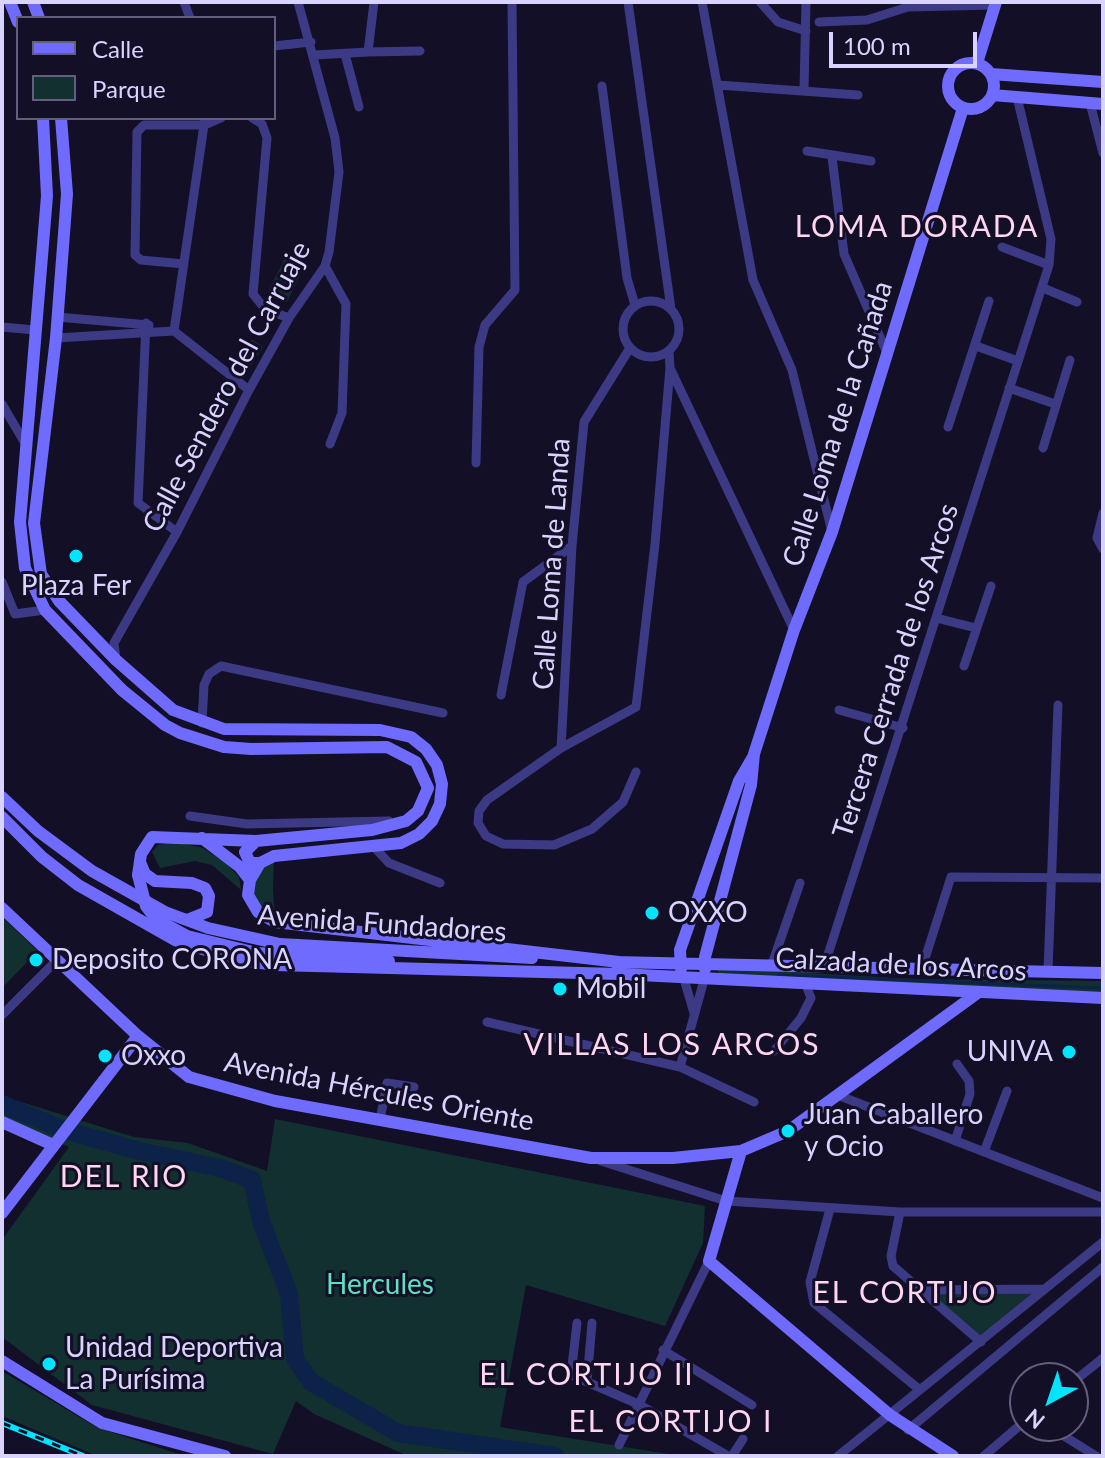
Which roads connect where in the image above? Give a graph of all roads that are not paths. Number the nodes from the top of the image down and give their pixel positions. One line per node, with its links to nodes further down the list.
1 (298, 2): 11 (street, Calle Sendero del Carruaje)
2 (374, 2): 14 (street)
3 (512, 2): 68 (street)
4 (628, 2): 45 (street)
5 (702, 2): 20 (street)
6 (760, 2): 10 (street)
7 (806, 2): 10 (street)
8 (996, 3): 9 (street); 17 (street)
9 (819, 22)
10 (806, 31): 22 (street)
11 (311, 42): 12 (street); 16 (street, Calle Sendero del Carruaje)
12 (276, 46)
13 (420, 51): 14 (street)
14 (368, 52): 15 (street)
15 (345, 54): 16 (street); 27 (street)
16 (314, 55): 40 (street, Calle Sendero del Carruaje)
17 (977, 63): 18 (street); 28 (street)
18 (991, 74): 19 (street); 24 (street)
19 (1103, 82)
20 (718, 85): 22 (street); 71 (street)
21 (602, 86): 44 (street)
22 (804, 90): 23 (street)
23 (858, 95)
24 (992, 95): 25 (street); 28 (street)
25 (1017, 97): 26 (street); 39 (street, Tercera Cerrada de los Arcos)
26 (1096, 104): 34 (street)
27 (359, 107)
28 (963, 108): 56 (street, Calle Loma de la Cañada)
29 (43, 120): 50 (street)
30 (61, 120): 46 (street)
31 (255, 120): 47 (street)
32 (205, 122): 38 (street); 38 (street)
33 (807, 151): 35 (street)
34 (1103, 153)
35 (832, 157): 36 (street); 56 (street)
36 (871, 161)
37 (1002, 247): 39 (street)
38 (184, 264): 51 (street)
39 (1049, 265): 41 (street, Tercera Cerrada de los Arcos)
40 (325, 266): 47 (street, Calle Sendero del Carruaje); 65 (street)
41 (1043, 288): 43 (street); 58 (street, Tercera Cerrada de los Arcos)
42 (989, 301): 53 (street)
43 (1077, 302)
44 (635, 305): 45 (street); 54 (street)
45 (671, 309): 55 (street)
46 (57, 317): 49 (street); 52 (street)
47 (289, 318): 61 (street, Calle Sendero del Carruaje)
48 (2, 327): 50 (street)
49 (146, 328): 51 (street); 52 (street); 70 (street)
50 (35, 330): 66 (street)
51 (174, 331): 61 (street)
52 (56, 338): 80 (street)
53 (976, 346): 58 (street); 64 (street)
54 (630, 348): 55 (street); 72 (street, Calle Loma de Landa)
55 (669, 351): 59 (street)
56 (887, 353): 71 (street, Calle Loma de la Cañada)
57 (1070, 360): 63 (street)
58 (1018, 361): 60 (street, Tercera Cerrada de los Arcos)
59 (670, 368): 79 (street); 93 (street)
60 (1009, 388): 63 (street); 77 (street, Tercera Cerrada de los Arcos)
61 (249, 390): 70 (street, Calle Sendero del Carruaje)
62 (2, 404): 66 (street)
63 (1055, 404): 67 (street)
64 (948, 427)
65 (330, 444)
66 (26, 445): 76 (street)
67 (1043, 448)
68 (476, 463)
69 (1103, 513): 73 (street)
70 (177, 532): 81 (street, Calle Sendero del Carruaje)
71 (832, 532): 79 (street, Calle Loma de la Cañada)
72 (572, 546): 87 (street); 93 (street, Calle Loma de Landa)
73 (1103, 549)
74 (2, 582): 76 (street)
75 (991, 586): 78 (street)
76 (45, 610): 82 (street)
77 (936, 618): 78 (street); 92 (street, Tercera Cerrada de los Arcos)
78 (976, 628): 83 (street)
79 (794, 630): 94 (street, Calle Loma de la Cañada)
80 (105, 648): 81 (street); 82 (street)
81 (116, 660): 84 (street, Calle Sendero del Carruaje); 85 (street)
82 (96, 663): 86 (street)
83 (964, 666)
84 (117, 676): 85 (street); 86 (street, Calle Sendero del Carruaje)
85 (134, 678): 91 (street)
86 (122, 690): 99 (street)
87 (501, 695)
88 (1058, 705): 105 (street)
89 (839, 710): 92 (street)
90 (443, 713): 91 (street)
91 (202, 723): 102 (street)
92 (903, 728): 118 (street, Tercera Cerrada de los Arcos)
93 (561, 748): 95 (street)
94 (754, 754): 114 (street, Calle Loma de la Cañada); 115 (street, Calle Loma de la Cañada)
95 (636, 772)
96 (2, 797): 111 (street, Avenida Fundadores)
97 (190, 816): 99 (street)
98 (2, 817): 116 (street, Avenida Fundadores)
99 (406, 821): 101 (street)
100 (202, 838): 101 (street); 104 (street); 107 (street)
101 (256, 841): 103 (street)
102 (374, 847): 103 (street); 108 (street)
103 (260, 863): 107 (street)
104 (139, 869): 111 (street); 116 (street, bridge)
105 (1051, 877): 106 (street); 119 (street); 121 (street)
106 (1103, 878)
107 (250, 880): 113 (street)
108 (440, 883)
109 (800, 883): 117 (street)
110 (2, 908): 112 (street, Avenida Hércules Oriente)
111 (186, 921): 113 (street, Avenida Fundadores)
112 (57, 960): 129 (street); 131 (street, Avenida Hércules Oriente)
113 (619, 962): 114 (street, Avenida Fundadores)
114 (680, 964): 115 (street, Avenida Fundadores); 123 (street, Calle Loma de la Cañada)
115 (705, 964): 117 (street, Calzada de los Arcos); 123 (street, Calle Loma de la Cañada)
116 (436, 967): 123 (street, Avenida Fundadores)
117 (769, 967): 118 (street, Calzada de los Arcos); 124 (street)
118 (824, 967): 119 (street, Calzada de los Arcos)
119 (922, 968): 120 (street, Calzada de los Arcos)
120 (983, 968): 121 (street, Calzada de los Arcos); 126 (street)
121 (1048, 971): 122 (street, Calzada de los Arcos)
122 (1103, 973)
123 (695, 980): 124 (street, Calzada de los Arcos); 128 (street); 128 (street)
124 (767, 983): 125 (street, Calzada de los Arcos)
125 (806, 985): 126 (street, Calzada de los Arcos); 132 (street)
126 (979, 992): 127 (street, Calzada de los Arcos); 137 (street, Avenida Hércules Oriente)
127 (1103, 998)
128 (694, 1013): 134 (street)
129 (2, 1015)
130 (487, 1022): 134 (street)
131 (138, 1036): 139 (street, Avenida Hércules Oriente); 142 (street)
132 (774, 1051)
133 (957, 1064): 141 (street)
134 (680, 1067): 138 (street)
135 (414, 1087): 139 (street)
136 (1007, 1091): 144 (street)
137 (840, 1096): 141 (street); 143 (street, Avenida Hércules Oriente)
138 (754, 1102)
139 (380, 1120): 145 (street, Avenida Hércules Oriente)
140 (2, 1122): 142 (street)
141 (955, 1141): 144 (street)
142 (55, 1143): 148 (street)
143 (741, 1151): 145 (street, Avenida Hércules Oriente); 147 (street)
144 (984, 1152): 146 (street)
145 (591, 1158): 147 (street)
146 (1103, 1198)
147 (726, 1201): 149 (street); 153 (street)
148 (4, 1206)
149 (830, 1209): 150 (street); 165 (street)
150 (900, 1212): 151 (street); 158 (street)
151 (1103, 1212)
152 (1103, 1242): 157 (street)
153 (709, 1261): 162 (street); 168 (street)
154 (1103, 1267): 155 (street)
155 (1089, 1279): 156 (street); 169 (street)
156 (1103, 1285)
157 (1044, 1289): 158 (street); 161 (street)
158 (919, 1290): 161 (street)
159 (577, 1323): 164 (street)
160 (592, 1323): 164 (street)
161 (981, 1342): 165 (street)
162 (663, 1350): 166 (street); 167 (street)
163 (2, 1361): 174 (street)
164 (587, 1381): 166 (street)
165 (920, 1390): 168 (street)
166 (638, 1404): 173 (street); 175 (street)
167 (752, 1405)
168 (890, 1415): 169 (street); 176 (street)
169 (908, 1430): 177 (street)
170 (1009, 1435): 178 (street)
171 (743, 1439): 175 (street)
172 (1074, 1442): 179 (street)
173 (619, 1445)
174 (225, 1456)
175 (730, 1456)
176 (838, 1456)
177 (953, 1456)
178 (984, 1456)
179 (1096, 1456)

